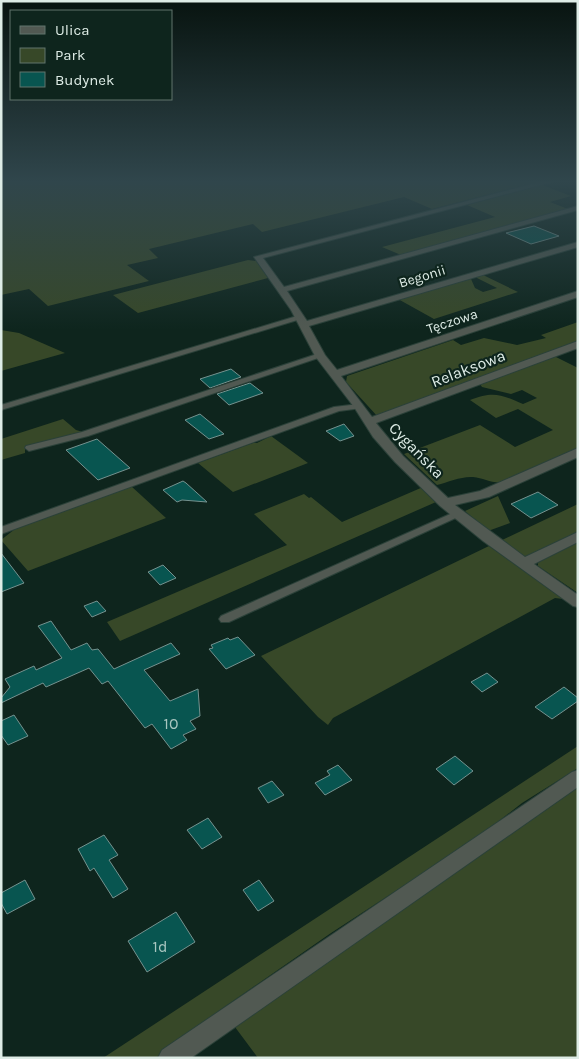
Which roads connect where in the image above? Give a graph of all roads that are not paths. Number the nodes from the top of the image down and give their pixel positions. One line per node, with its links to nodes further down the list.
1 (357, 231): 4 (street, Cygańska)
2 (493, 231): 4 (street)
3 (578, 244): 6 (street, Begonii)
4 (282, 290): 6 (street, Cygańska)
5 (578, 294): 9 (street, Tęczowa)
6 (301, 321): 8 (street, Cygańska); 11 (lane)
7 (578, 344): 12 (street, Relaksowa)
8 (320, 356): 9 (street, Cygańska); 13 (lane)
9 (334, 375): 10 (street, Cygańska)
10 (359, 406): 12 (street, Cygańska); 17 (lane)
11 (1, 408)
12 (369, 422): 15 (street, Cygańska)
13 (28, 448)
14 (578, 452): 15 (street)
15 (444, 503): 16 (street, Cygańska)
16 (457, 514): 19 (street, Cygańska); 21 (lane)
17 (1, 530)
18 (578, 536): 19 (street)
19 (523, 564): 20 (street, Cygańska)
20 (578, 602)
21 (224, 619)
22 (578, 777): 23 (street)
23 (170, 1058)

